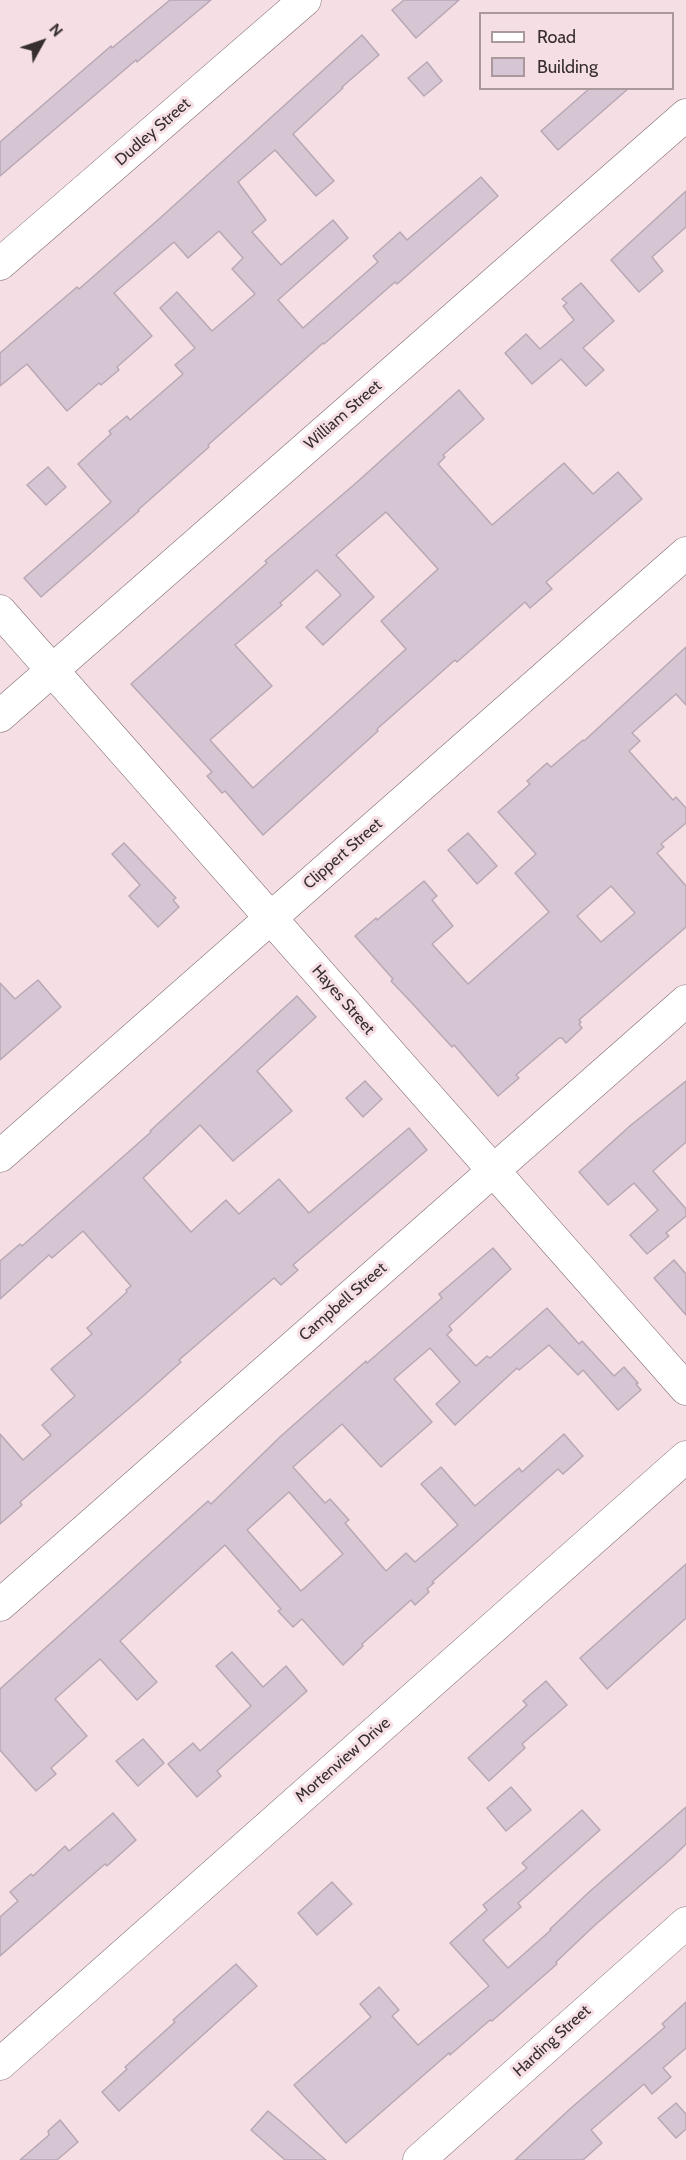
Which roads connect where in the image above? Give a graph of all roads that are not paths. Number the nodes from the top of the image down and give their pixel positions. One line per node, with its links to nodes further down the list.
1 (305, 0): 3 (street, Dudley Street)
2 (686, 115): 6 (street, William Street)
3 (0, 264)
4 (686, 553): 8 (street, Clippert Street)
5 (0, 611): 6 (street, Hayes Street)
6 (52, 670): 7 (street, William Street); 8 (street, Hayes Street)
7 (0, 716)
8 (270, 918): 10 (street, Clippert Street); 11 (street, Hayes Street)
9 (686, 1001): 11 (street, Campbell Street)
10 (0, 1156)
11 (493, 1170): 12 (street, Hayes Street); 14 (street, Campbell Street)
12 (686, 1389)
13 (686, 1457): 16 (street, Mortenview Drive)
14 (0, 1605)
15 (686, 1923): 17 (street, Harding Street)
16 (0, 2064)
17 (418, 2160)

